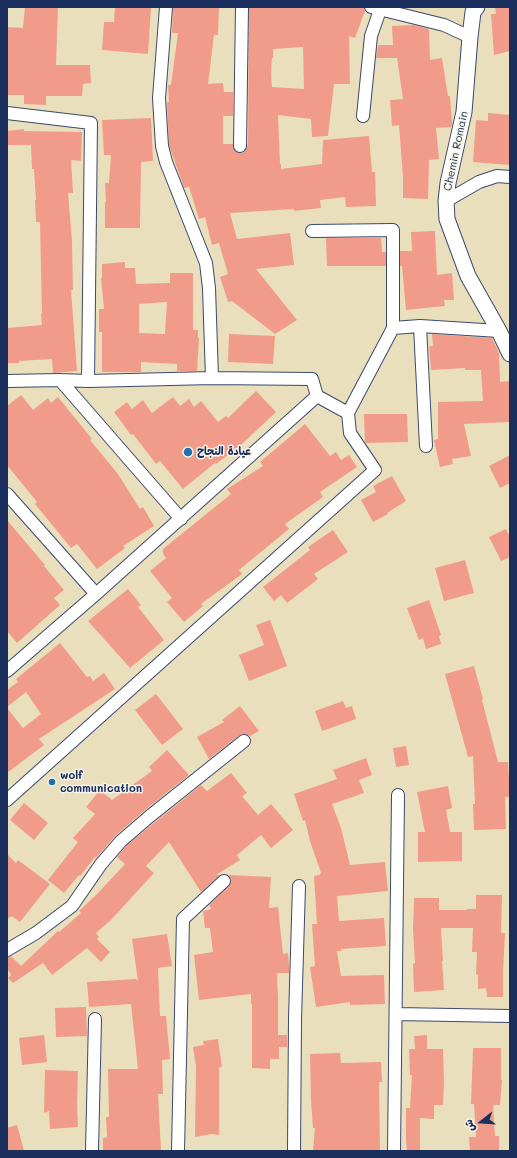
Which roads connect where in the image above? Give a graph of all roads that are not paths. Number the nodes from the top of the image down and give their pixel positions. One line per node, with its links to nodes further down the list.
1 (166, 7): 16 (street)
2 (242, 7): 8 (street)
3 (376, 8): 5 (street); 7 (street)
4 (474, 9): 5 (street, Chemin Romain)
5 (470, 37): 10 (street, Chemin Romain)
6 (7, 113): 19 (street)
7 (363, 116)
8 (240, 146)
9 (510, 176): 10 (street)
10 (446, 201): 14 (street, Chemin Romain)
11 (312, 230): 13 (street)
12 (420, 326): 13 (street); 14 (street); 22 (street)
13 (393, 328): 21 (street)
14 (499, 331): 15 (street, Chemin Romain)
15 (510, 354)
16 (212, 378): 19 (street); 20 (street)
17 (60, 380): 18 (street); 19 (street); 24 (street)
18 (7, 381)
19 (88, 381)
20 (317, 396): 21 (street); 24 (street)
21 (348, 413): 29 (street)
22 (426, 446)
23 (7, 494): 25 (street)
24 (181, 519): 25 (street)
25 (96, 594): 26 (street)
26 (8, 667)
27 (244, 741): 32 (street)
28 (398, 795): 33 (street)
29 (7, 800)
30 (224, 881): 37 (street)
31 (299, 886): 38 (street)
32 (7, 950)
33 (396, 1014): 34 (street); 39 (street)
34 (510, 1016)
35 (95, 1019): 36 (street)
36 (92, 1151)
37 (178, 1151)
38 (294, 1151)
39 (394, 1151)

